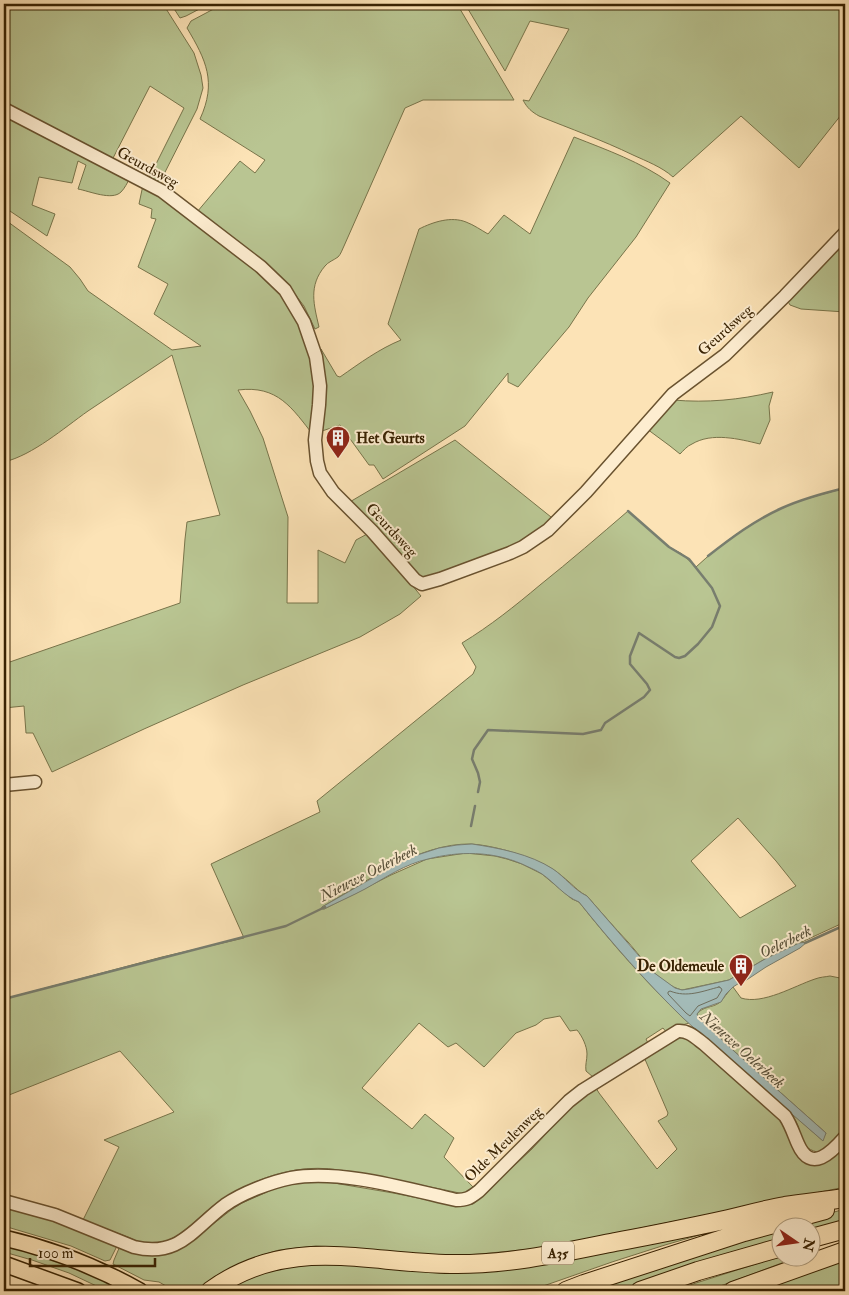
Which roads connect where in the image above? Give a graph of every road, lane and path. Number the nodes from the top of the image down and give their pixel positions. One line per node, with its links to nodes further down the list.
1 (4, 109): 2 (street, Geurdsweg)
2 (845, 233)
3 (35, 782): 4 (street)
4 (4, 785)
5 (844, 1139): 7 (street, Olde Meulenweg)
6 (845, 1198): 17 (highway, A35)
7 (4, 1201)
8 (845, 1205): 18 (highway, A35)
9 (845, 1229): 10 (highway)
10 (822, 1235)
11 (4, 1238): 16 (main road)
12 (772, 1249): 19 (highway)
13 (845, 1251): 20 (highway)
14 (4, 1264): 15 (main road)
15 (78, 1291)
16 (140, 1291)
17 (210, 1291)
18 (566, 1291)
19 (640, 1291)
20 (733, 1291)

